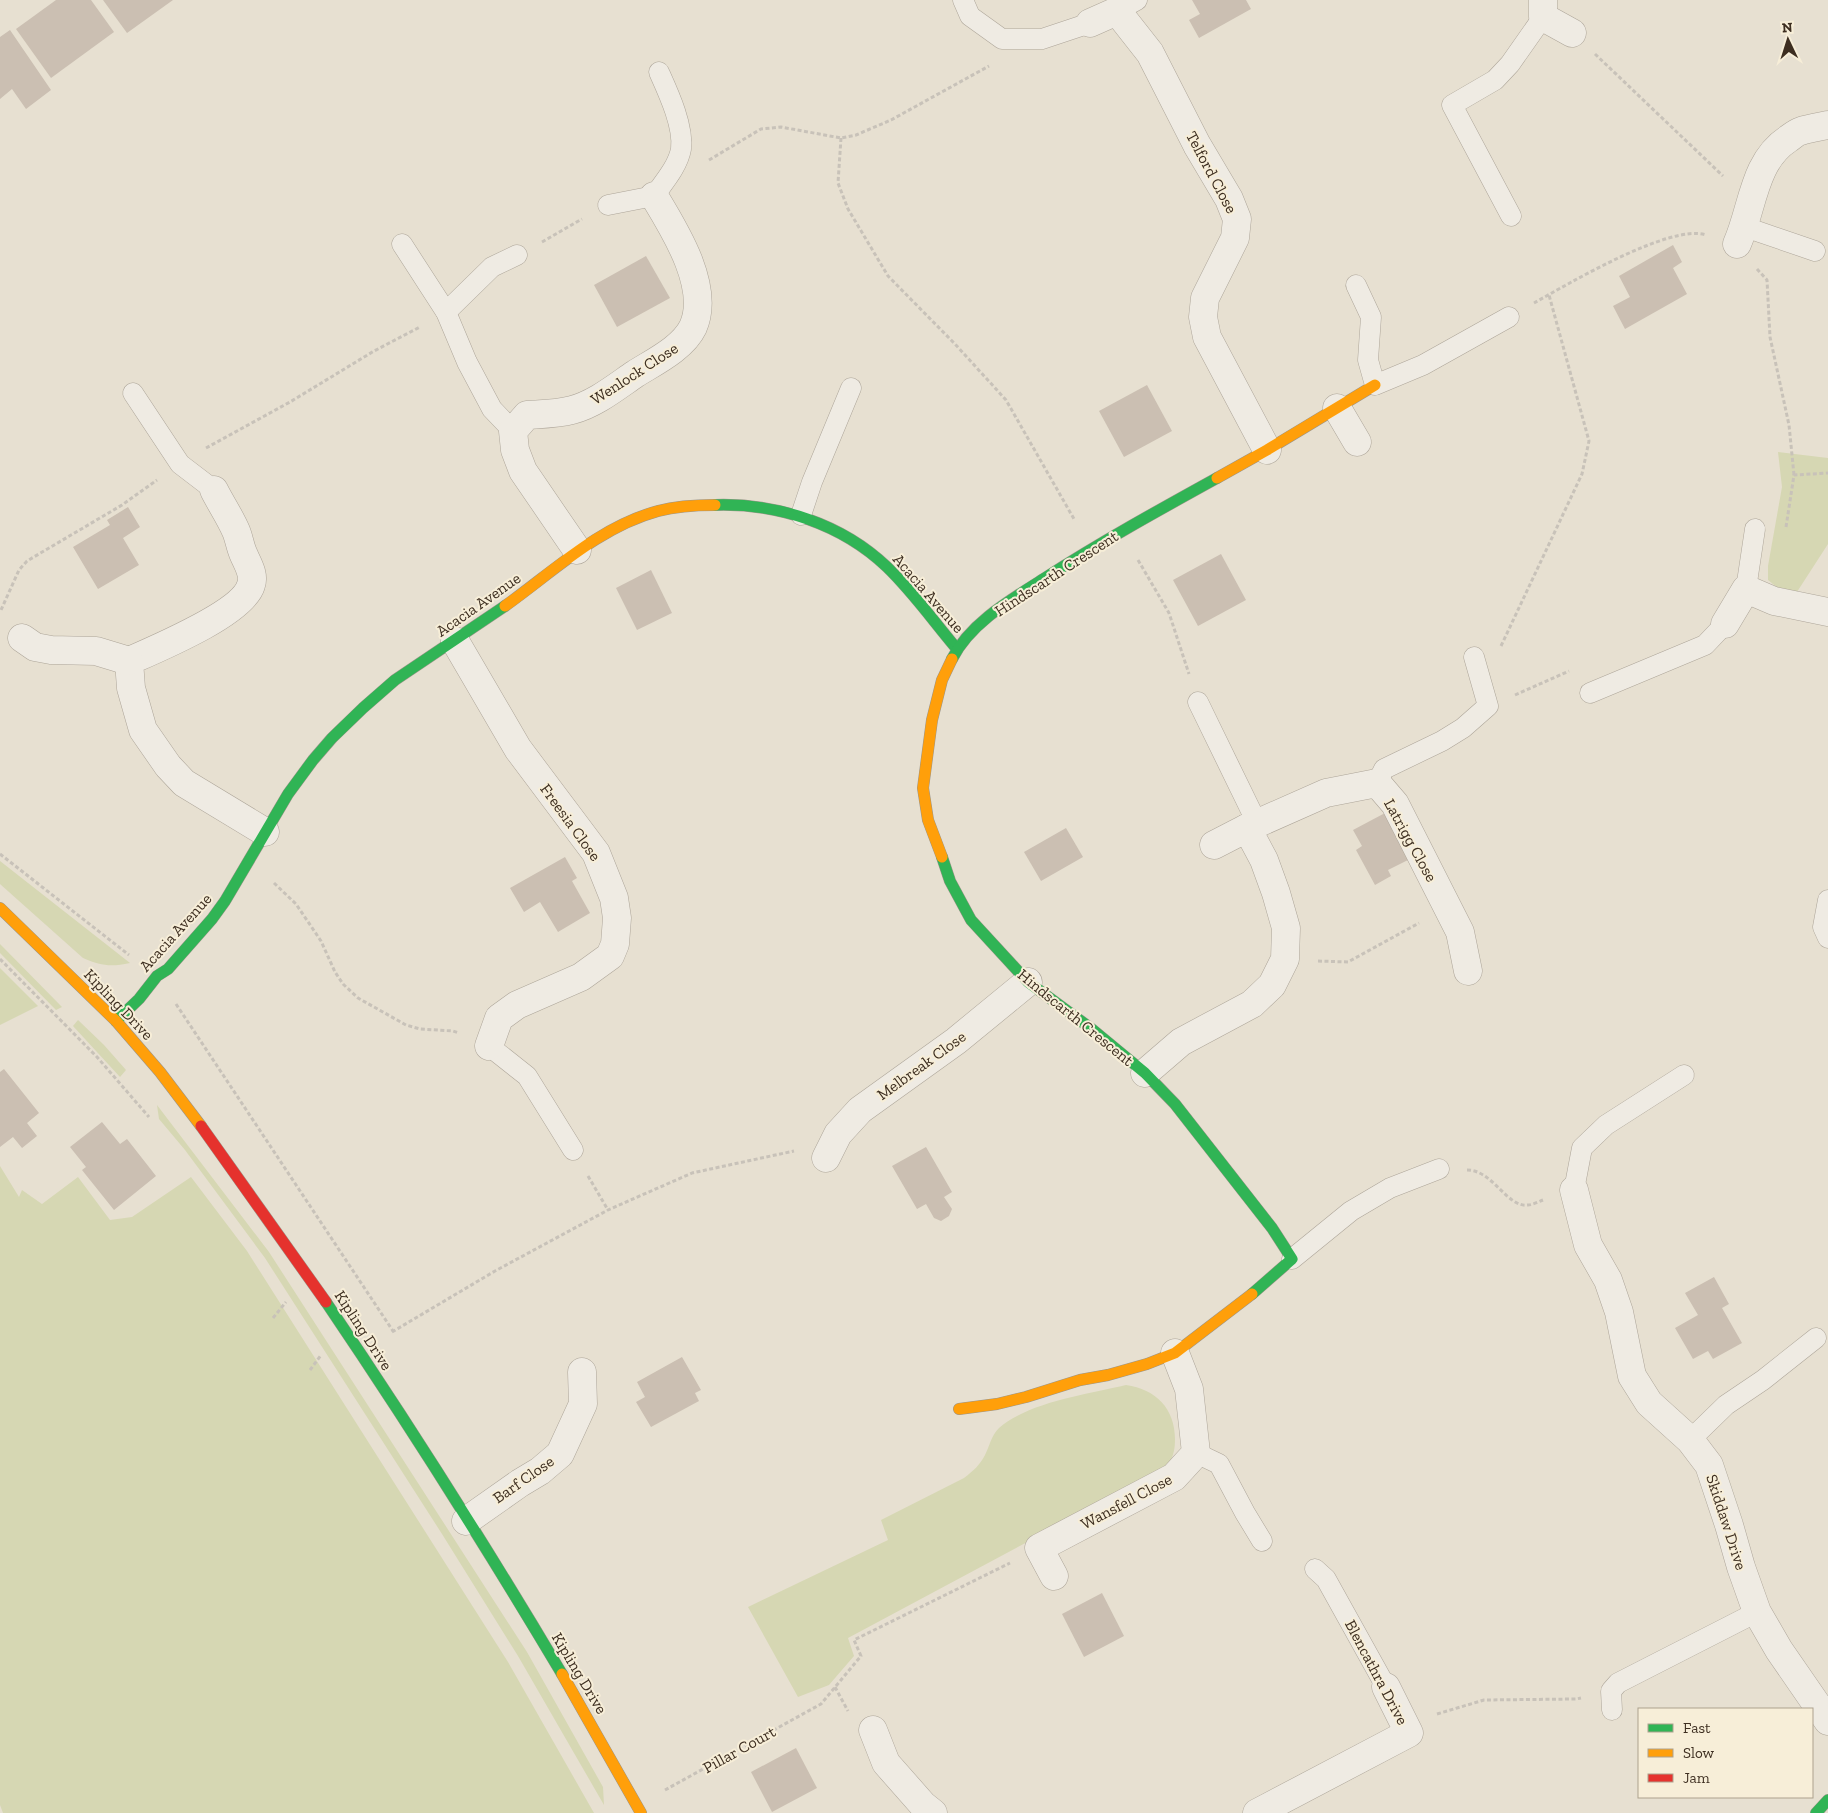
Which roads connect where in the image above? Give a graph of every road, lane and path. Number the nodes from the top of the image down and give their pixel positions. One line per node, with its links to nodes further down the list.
1 (963, 0): 4 (lane)
2 (1127, 5): 4 (street, Telford Close); 29 (street, Telford Close)
3 (1543, 8): 5 (street); 14 (lane)
4 (1090, 23)
5 (1572, 33): 11 (path)
6 (994, 64): 9 (path)
7 (658, 72): 12 (lane)
8 (1828, 125): 11 (street)
9 (841, 138): 10 (path); 37 (path)
10 (702, 165)
11 (1752, 195): 15 (street)
12 (654, 196): 13 (lane); 27 (street, Wenlock Close)
13 (608, 205): 18 (path)
14 (1511, 216)
15 (1741, 235): 17 (lane); 20 (path); 31 (path)
16 (402, 244): 21 (lane)
17 (1815, 251)
18 (517, 255): 21 (lane)
19 (1356, 285): 23 (lane)
20 (1549, 295): 22 (path); 45 (path)
21 (446, 312): 27 (lane)
22 (1508, 317): 23 (lane)
23 (1375, 385): 26 (street, Hindscarth Crescent)
24 (851, 388): 33 (lane)
25 (133, 393): 32 (lane)
26 (1337, 408): 28 (street); 29 (street, Hindscarth Crescent)
27 (513, 431): 38 (street)
28 (1357, 442)
29 (1267, 450): 35 (street, Hindscarth Crescent)
30 (1828, 473): 31 (path)
31 (1794, 475): 36 (path)
32 (214, 490): 47 (street)
33 (801, 515): 38 (street, Acacia Avenue); 44 (street, Acacia Avenue)
34 (1755, 529): 39 (lane)
35 (1122, 531): 37 (street, Hindscarth Crescent); 49 (path)
36 (1785, 534)
37 (1091, 548): 44 (street, Hindscarth Crescent)
38 (577, 550): 43 (street, Acacia Avenue)
39 (1746, 589): 40 (street); 41 (street)
40 (1828, 612)
41 (1725, 624): 48 (lane)
42 (22, 638): 47 (street)
43 (455, 640): 52 (street, Acacia Avenue); 66 (street, Freesia Close)
44 (957, 650): 64 (street, Hindscarth Crescent)
45 (1498, 653)
46 (1474, 657): 50 (lane)
47 (129, 662): 52 (street)
48 (1590, 693)
49 (1198, 702): 51 (lane)
50 (1376, 783): 51 (street, Latrigg Close); 58 (street, Latrigg Close)
51 (1252, 826): 53 (street, Latrigg Close); 61 (street)
52 (265, 832): 55 (street, Acacia Avenue)
53 (1214, 845)
54 (0, 854): 63 (path)
55 (248, 862): 63 (street, Acacia Avenue); 66 (path)
56 (1828, 900): 59 (lane)
57 (0, 908): 65 (street, Kipling Drive)
58 (1448, 908): 61 (path); 62 (street, Latrigg Close)
59 (1828, 938)
60 (0, 959): 69 (path)
61 (1285, 959): 67 (street)
62 (1468, 972)
63 (157, 976): 65 (street, Acacia Avenue); 78 (path)
64 (1028, 982): 67 (street, Hindscarth Crescent); 71 (street, Melbreak Close)
65 (116, 1021): 80 (street, Kipling Drive)
66 (489, 1046): 70 (lane)
67 (1145, 1073): 75 (street, Hindscarth Crescent)
68 (1684, 1075): 73 (lane)
69 (154, 1122)
70 (573, 1150): 74 (path)
71 (826, 1158): 74 (path)
72 (1439, 1169): 73 (path); 75 (lane)
73 (1574, 1190): 86 (street, Skiddaw Drive)
74 (608, 1210): 78 (path)
75 (1292, 1259): 81 (street)
76 (287, 1301): 77 (path)
77 (273, 1318)
78 (393, 1331): 80 (path)
79 (1816, 1338): 86 (lane)
80 (360, 1352): 88 (street, Kipling Drive)
81 (1175, 1353): 85 (street); 87 (street)
82 (322, 1355): 83 (path)
83 (310, 1370)
84 (582, 1372): 88 (street, Barf Close)
85 (959, 1409)
86 (1690, 1440): 93 (street, Skiddaw Drive)
87 (1196, 1453): 89 (lane); 90 (street, Wansfell Close)
88 (466, 1521): 100 (street, Kipling Drive)
89 (1262, 1541)
90 (1039, 1548): 92 (street); 100 (path, Pillar Court)
91 (1315, 1569): 94 (lane, Blencathra Drive)
92 (1054, 1576)
93 (1757, 1612): 95 (lane); 96 (street, Skiddaw Drive)
94 (1386, 1687): 98 (street, Blencathra Drive)
95 (1612, 1700): 98 (path)
96 (1828, 1721)
97 (873, 1730): 101 (street)
98 (1409, 1733): 102 (street, Blencathra Drive)
99 (1828, 1800): 103 (street)
100 (640, 1809)
101 (933, 1813)
102 (1257, 1813)
103 (1816, 1813)

